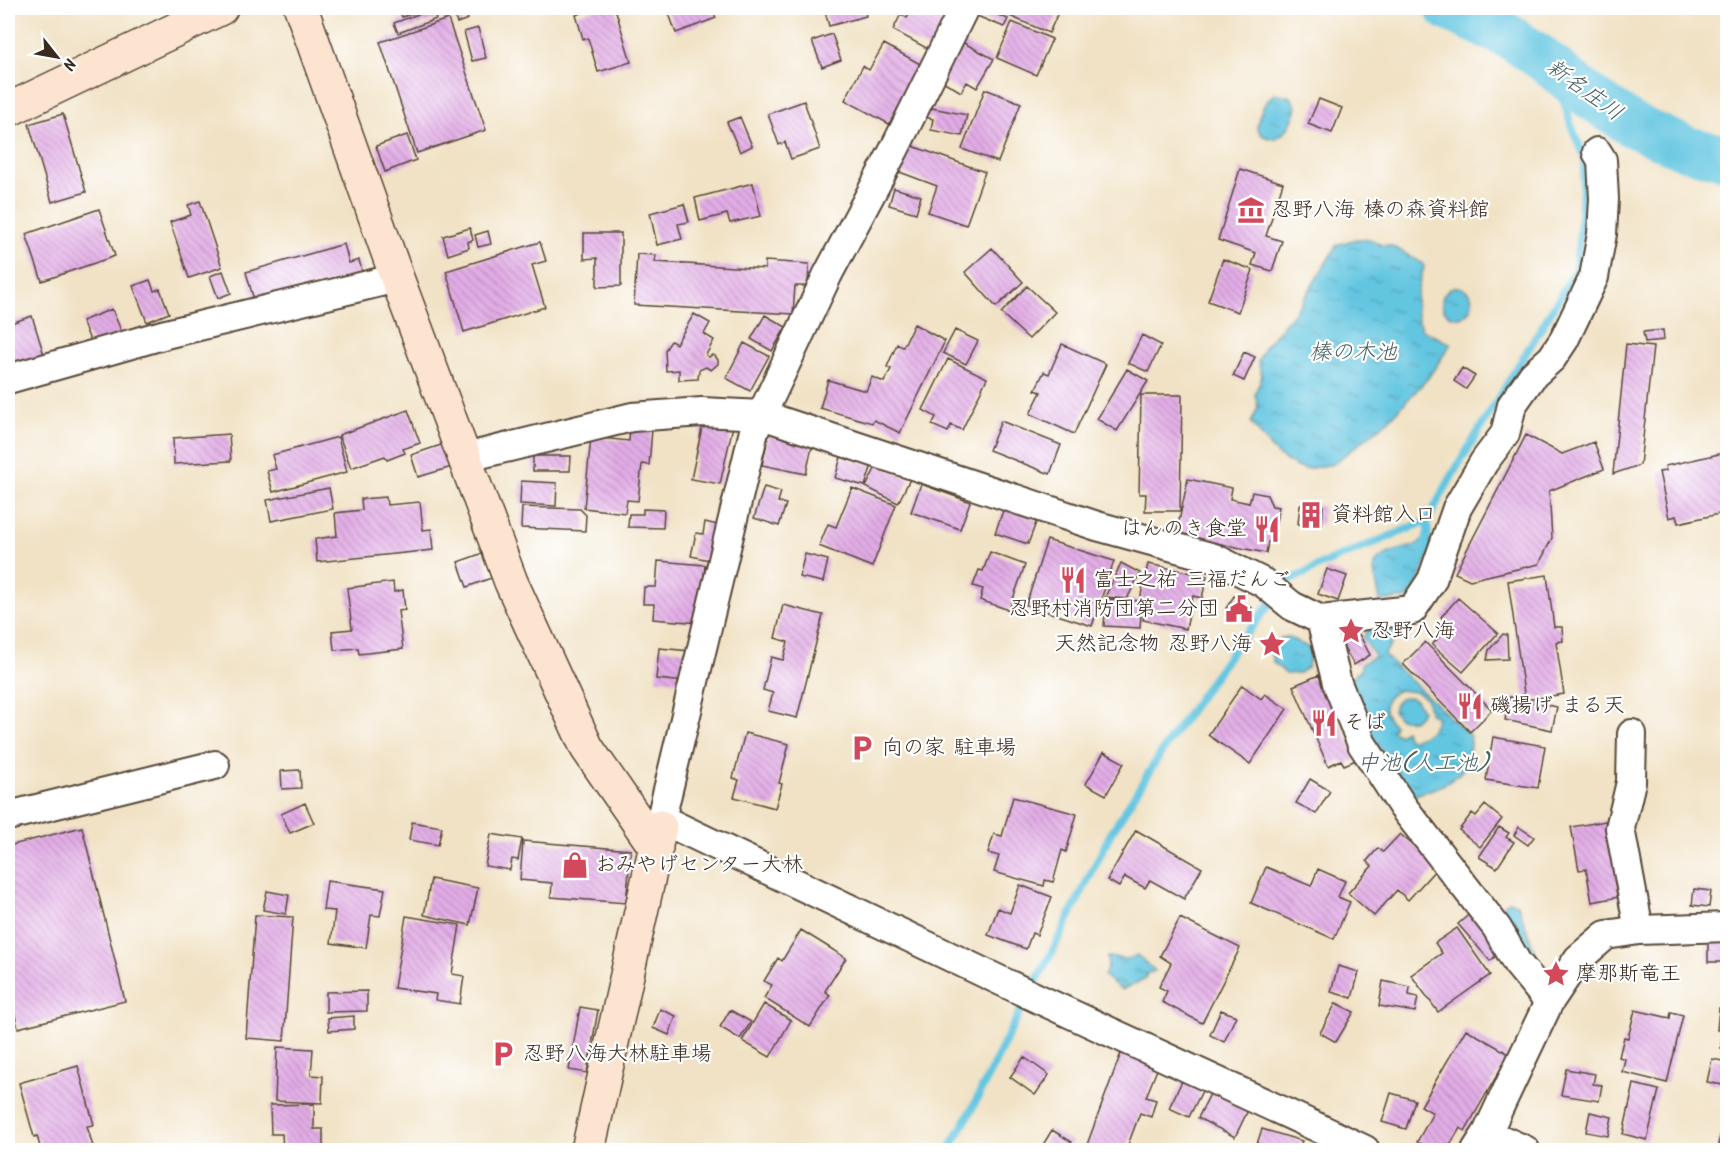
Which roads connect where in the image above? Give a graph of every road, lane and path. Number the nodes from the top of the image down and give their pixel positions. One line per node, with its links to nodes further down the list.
1 (221, 8): 4 (street)
2 (301, 8): 6 (street)
3 (964, 8): 8 (street)
4 (8, 110)
5 (1597, 152): 10 (street)
6 (397, 278): 7 (street); 9 (street)
7 (8, 379)
8 (762, 415): 9 (street); 10 (street); 14 (street)
9 (464, 458): 14 (street)
10 (1321, 620): 17 (street)
11 (1632, 734): 16 (street)
12 (215, 765): 13 (street)
13 (8, 816)
14 (659, 833): 18 (street); 20 (street)
15 (1728, 927): 16 (street)
16 (1638, 930): 17 (street)
17 (1549, 1002): 19 (street)
18 (1320, 1140): 21 (street)
19 (1482, 1142): 22 (street)
20 (585, 1150)
21 (1365, 1150)
22 (1525, 1150)

